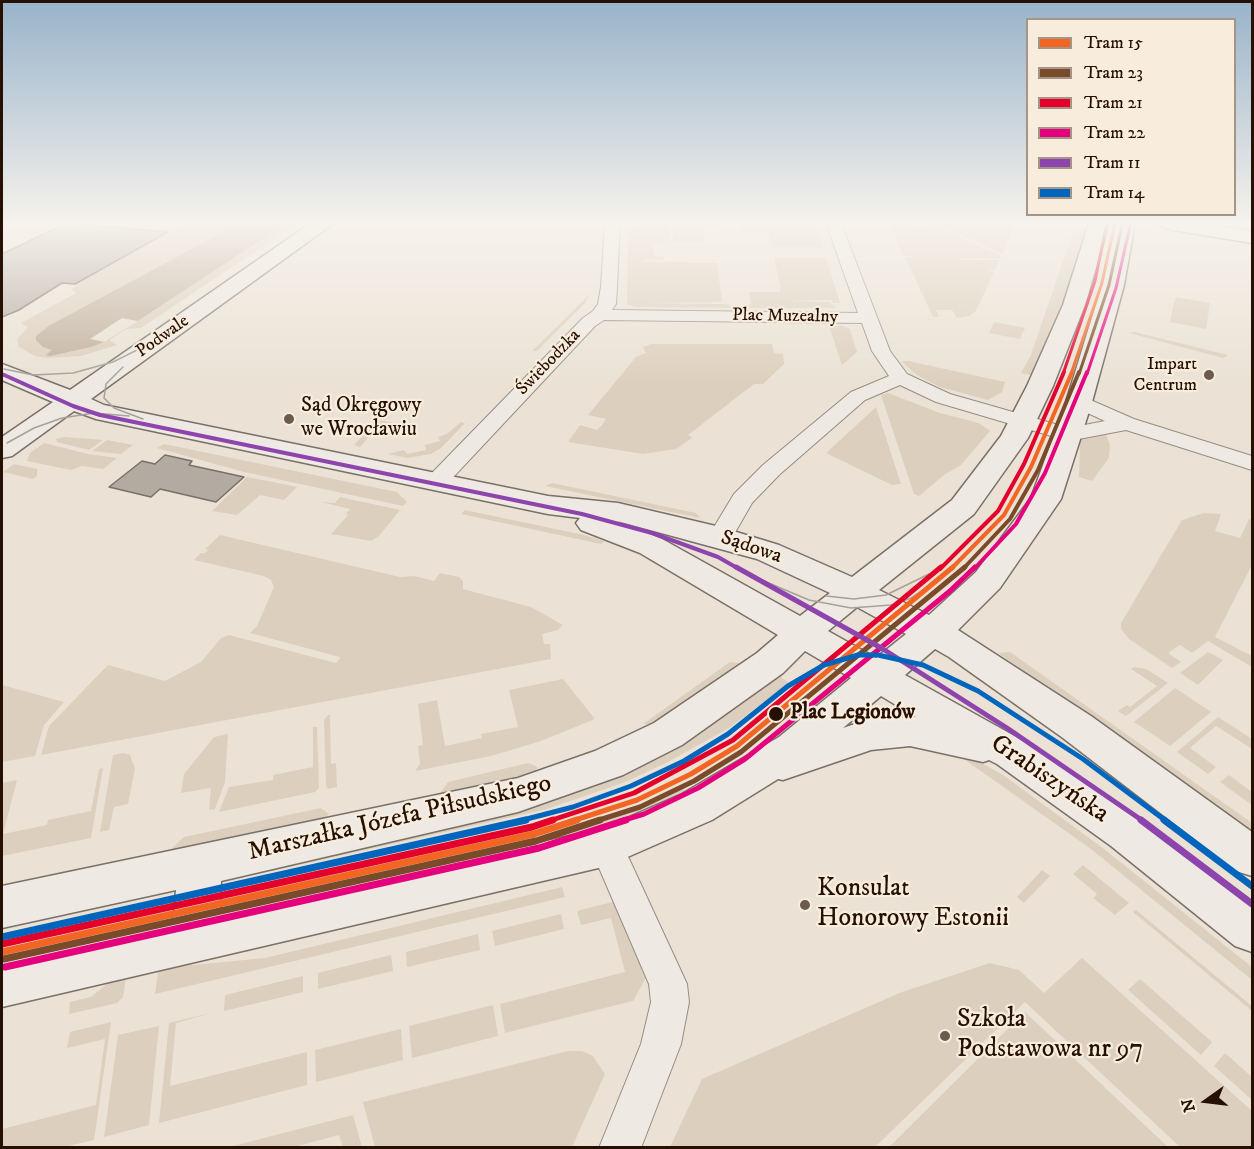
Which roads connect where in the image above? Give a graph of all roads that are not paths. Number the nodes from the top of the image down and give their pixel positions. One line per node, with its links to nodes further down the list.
1 (248, 277): 10 (street, Podwale)
2 (609, 277): 6 (street, Świebodzka)
3 (853, 277): 7 (street, Plac Muzealny)
4 (1083, 277): 12 (street)
5 (1115, 277): 11 (street)
6 (600, 315): 7 (street, Plac Muzealny); 17 (street, Świebodzka)
7 (868, 318): 9 (street)
8 (2, 371): 10 (street, Sądowa)
9 (900, 378): 12 (street); 19 (street)
10 (70, 402): 15 (street, Podwale); 17 (street, Sądowa)
11 (1079, 402): 13 (street); 14 (street)
12 (1021, 420): 14 (street); 20 (street)
13 (1127, 423): 14 (street); 16 (street)
14 (1068, 435): 21 (street)
15 (2, 450)
16 (1252, 463)
17 (436, 482): 18 (street, Sądowa)
18 (554, 506): 19 (street, Sądowa); 22 (street, Sądowa)
19 (720, 537): 20 (street, Sądowa)
20 (854, 591): 21 (street, Sądowa); 22 (street, Marszałka Józefa Piłsudskiego)
21 (935, 632): 23 (street); 27 (street)
22 (802, 633): 23 (street, Grabiszyńska); 28 (street, Marszałka Józefa Piłsudskiego)
23 (881, 676): 24 (street, Grabiszyńska); 25 (street)
24 (1011, 753): 25 (street); 30 (street, Grabiszyńska)
25 (755, 773): 26 (street)
26 (607, 847): 31 (street); 33 (street)
27 (1252, 856)
28 (200, 865): 29 (street, Marszałka Józefa Piłsudskiego); 31 (street)
29 (2, 907)
30 (1252, 930)
31 (195, 939): 32 (street)
32 (2, 983)
33 (620, 1148)

